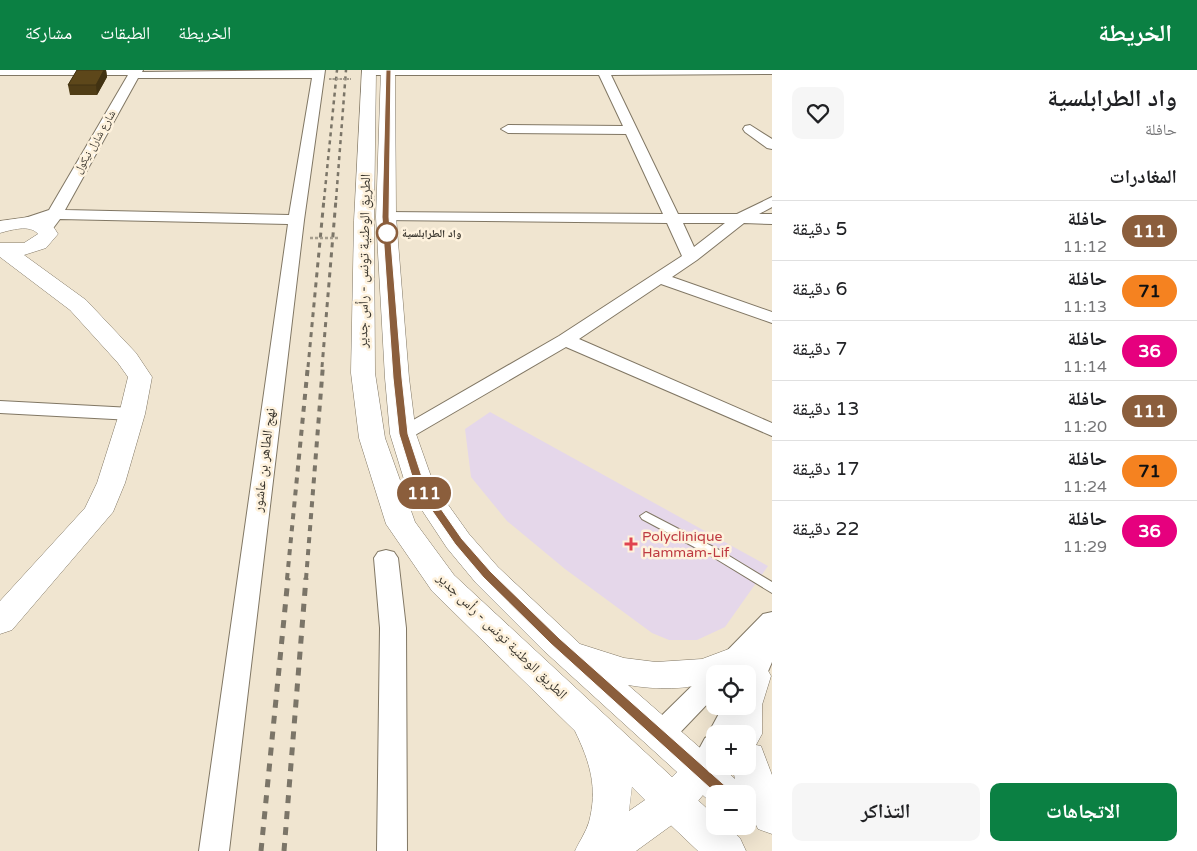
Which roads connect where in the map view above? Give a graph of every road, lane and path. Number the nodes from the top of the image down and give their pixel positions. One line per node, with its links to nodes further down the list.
1 (498, 70): 2 (street); 6 (street)
2 (604, 70): 3 (street); 9 (street)
3 (772, 71)
4 (0, 72): 5 (street)
5 (136, 72): 7 (street); 20 (street, شارع شارل نيكول)
6 (373, 72): 7 (path, bridge); 13 (main road, الطريق الوطنية تونس - رأس جدير); 44 (main road, الطريق الوطنية تونس - رأس جدير)
7 (322, 75): 17 (street, نهج الطاهر بن عاشور)
8 (508, 129): 9 (street)
9 (632, 130): 14 (street)
10 (750, 130): 11 (street)
11 (772, 145)
12 (772, 201): 15 (street)
13 (386, 217): 14 (street); 32 (main road, الطريق الوطنية تونس - رأس جدير)
14 (673, 219): 15 (street); 24 (street)
15 (746, 219): 16 (street); 19 (street); 24 (street)
16 (772, 219)
17 (296, 220): 20 (street); 54 (street, نهج الطاهر بن عاشور)
18 (9, 224): 20 (main road)
19 (772, 226)
20 (47, 229): 23 (main road); 25 (main road)
21 (310, 238): 22 (path, bridge)
22 (340, 238)
23 (2, 250): 25 (main road)
24 (691, 257): 26 (street)
25 (32, 272): 30 (main road)
26 (660, 278): 27 (street); 28 (street)
27 (772, 318)
28 (565, 340): 31 (street); 32 (street)
29 (0, 407): 30 (street)
30 (132, 414): 37 (main road)
31 (772, 430)
32 (403, 434): 39 (main road, الطريق الوطنية تونس - رأس جدير)
33 (646, 516): 35 (lane)
34 (386, 558): 55 (street)
35 (772, 588)
36 (772, 621): 40 (street)
37 (0, 622)
38 (772, 631): 41 (street)
39 (555, 641): 42 (main road); 45 (main road, الطريق الوطنية تونس - رأس جدير)
40 (748, 665)
41 (750, 665)
42 (706, 673)
43 (706, 704): 45 (street)
44 (582, 713): 46 (main road, الطريق الوطنية تونس - رأس جدير); 56 (main road)
45 (660, 735): 46 (main road); 47 (main road, الطريق الوطنية تونس - رأس جدير)
46 (632, 762): 50 (main road, الطريق الوطنية تونس - رأس جدير)
47 (706, 765)
48 (708, 775): 50 (main road)
49 (753, 775): 51 (main road)
50 (673, 802): 57 (main road); 58 (main road, الطريق الوطنية تونس - رأس جدير)
51 (772, 817)
52 (756, 821): 53 (main road)
53 (772, 836)
54 (214, 851)
55 (392, 851)
56 (595, 851)
57 (605, 851)
58 (726, 851)

